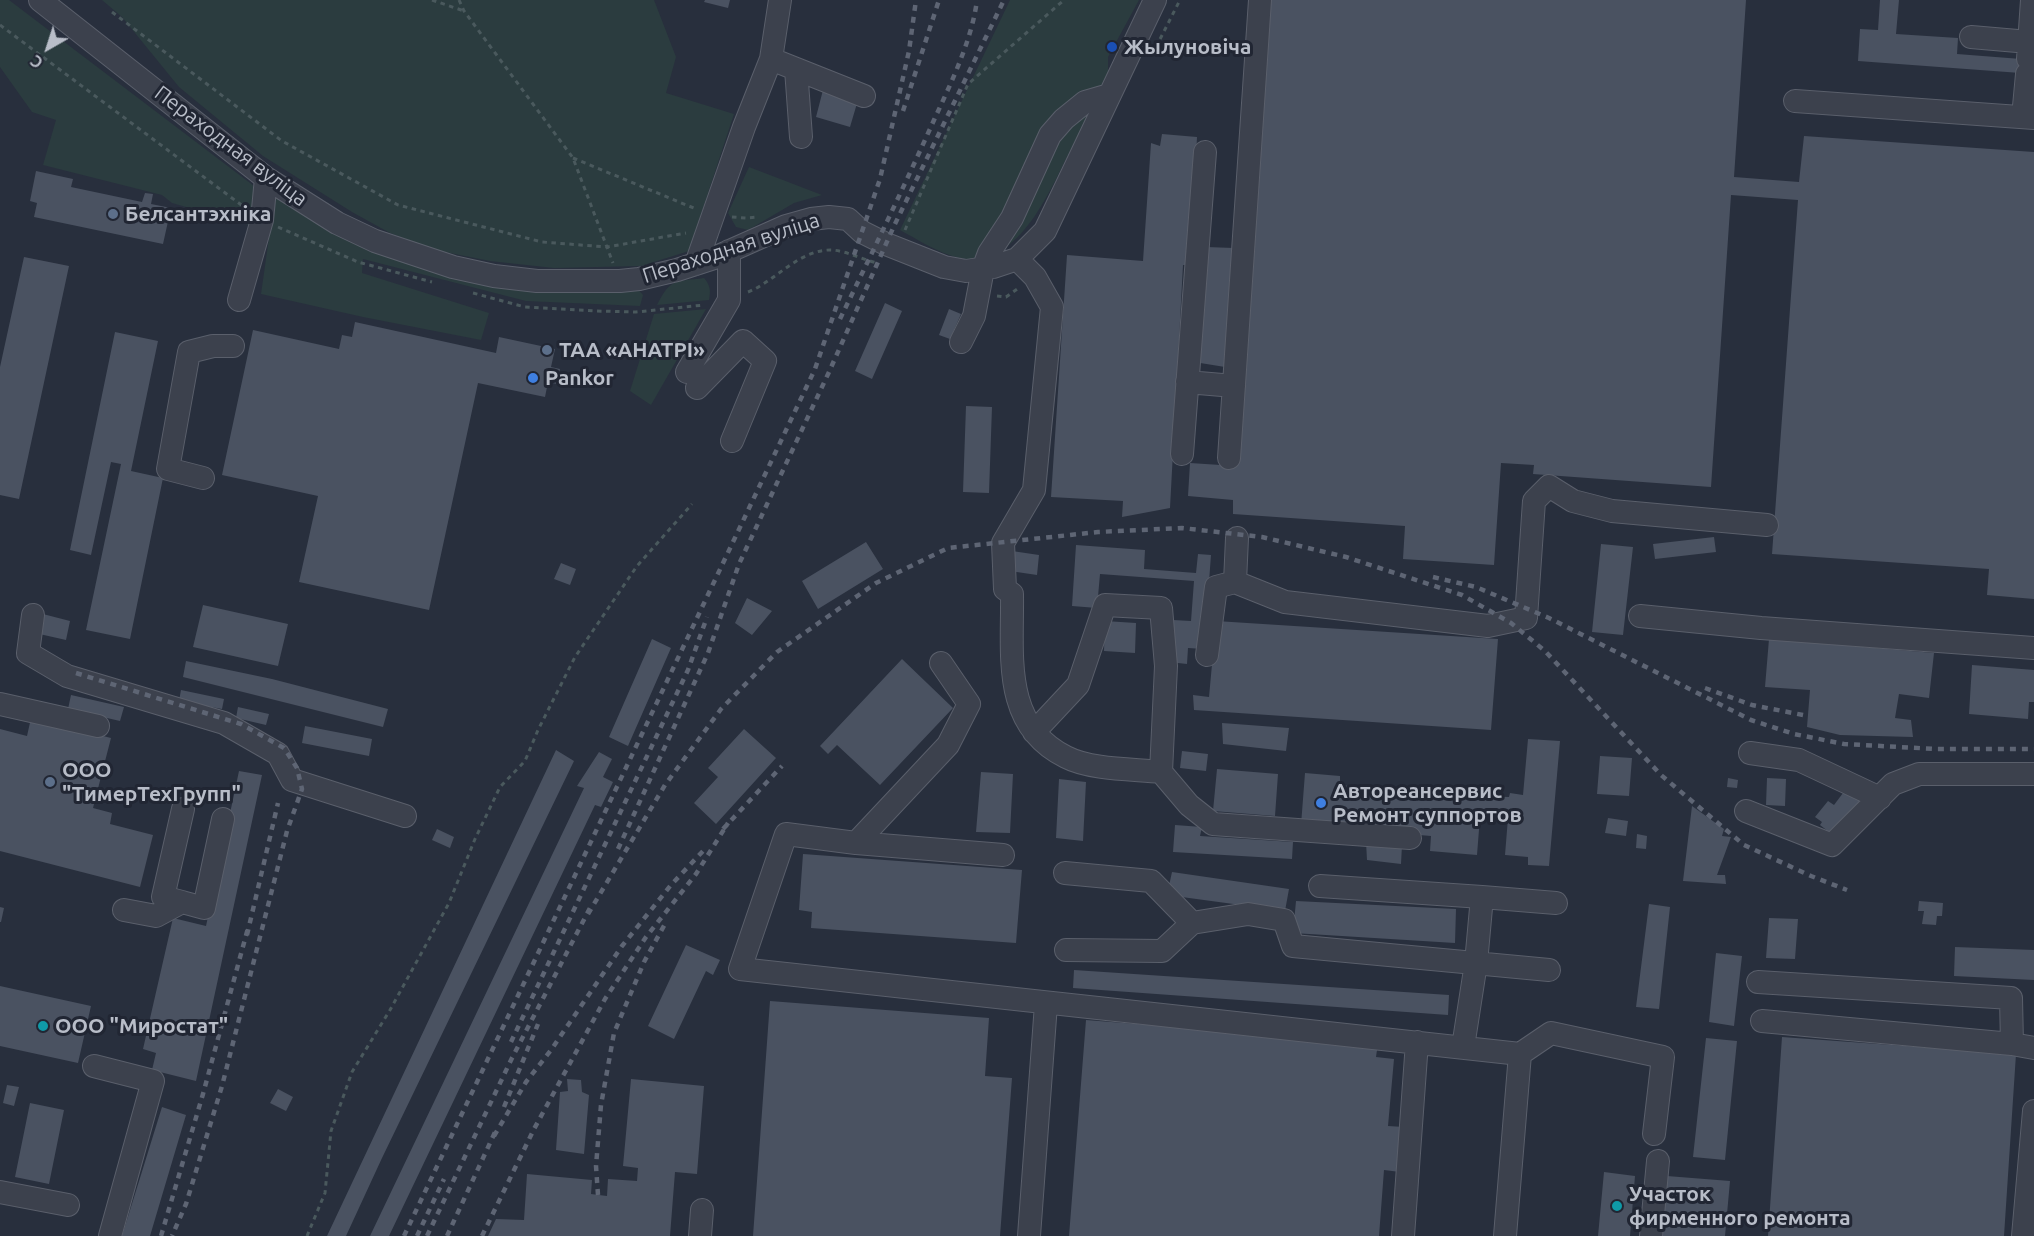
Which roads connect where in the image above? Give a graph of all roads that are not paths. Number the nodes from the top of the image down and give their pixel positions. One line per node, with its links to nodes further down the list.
1 (40, 0): 16 (street, Пераходная вуліца)
2 (780, 0): 8 (street)
3 (1155, 0): 10 (street, Пераходная вуліца)
4 (1260, 0): 25 (street)
5 (2032, 0): 7 (street)
6 (1971, 38): 7 (street)
7 (2028, 58): 13 (street)
8 (771, 59): 9 (street); 19 (street)
9 (796, 69): 11 (street); 14 (street)
10 (1109, 94): 18 (street, Пераходная вуліца); 20 (street)
11 (864, 96)
12 (1795, 101): 13 (street)
13 (2029, 117)
14 (801, 137)
15 (1205, 152): 24 (street)
16 (266, 178): 19 (street, Пераходная вуліца); 21 (street)
17 (729, 251): 19 (street, Пераходная вуліца); 20 (street, Пераходная вуліца); 26 (street)
18 (1017, 259): 20 (street, Пераходная вуліца); 40 (street)
19 (696, 264)
20 (983, 269): 22 (street)
21 (239, 300)
22 (961, 342)
23 (232, 346): 29 (street)
24 (1187, 382): 25 (street); 27 (street)
25 (1234, 386): 28 (street)
26 (732, 441)
27 (1182, 454)
28 (1229, 459)
29 (203, 478)
30 (1767, 525): 32 (street)
31 (1237, 538): 32 (street)
32 (1235, 582): 36 (street)
33 (33, 615): 47 (street)
34 (1640, 616): 35 (street)
35 (2034, 648)
36 (1207, 655)
37 (941, 663): 50 (street)
38 (0, 704): 39 (street)
39 (98, 726)
40 (1034, 732): 42 (street); 42 (street)
41 (1749, 753): 44 (street)
42 (1161, 772): 49 (street)
43 (2034, 774): 44 (street)
44 (1880, 798): 46 (street)
45 (183, 809): 55 (street)
46 (1746, 811)
47 (405, 816)
48 (223, 819): 55 (street)
49 (1410, 838)
50 (856, 843): 51 (street); 63 (street)
51 (1003, 855)
52 (1065, 873): 58 (street)
53 (1320, 886): 54 (street)
54 (1482, 897): 56 (street); 60 (street)
55 (182, 902): 57 (street)
56 (1556, 903)
57 (124, 910)
58 (1192, 923): 59 (street); 60 (street)
59 (1066, 950)
60 (1476, 963): 61 (street); 67 (street)
61 (1549, 970)
62 (1758, 982): 66 (street)
63 (1046, 1004): 65 (street); 79 (street)
64 (1762, 1021): 66 (street)
65 (1417, 1042): 67 (street); 80 (street)
66 (2012, 1044): 68 (street)
67 (1463, 1047): 69 (street)
68 (2034, 1048)
69 (1520, 1054): 72 (street); 81 (street)
70 (94, 1066): 77 (street)
71 (2034, 1111): 83 (street)
72 (1654, 1134)
73 (1658, 1161): 82 (street)
74 (0, 1192): 75 (street)
75 (68, 1205)
76 (702, 1210): 78 (street)
77 (110, 1236)
78 (700, 1236)
79 (1029, 1236)
80 (1403, 1236)
81 (1505, 1236)
82 (1651, 1236)
83 (2024, 1236)

